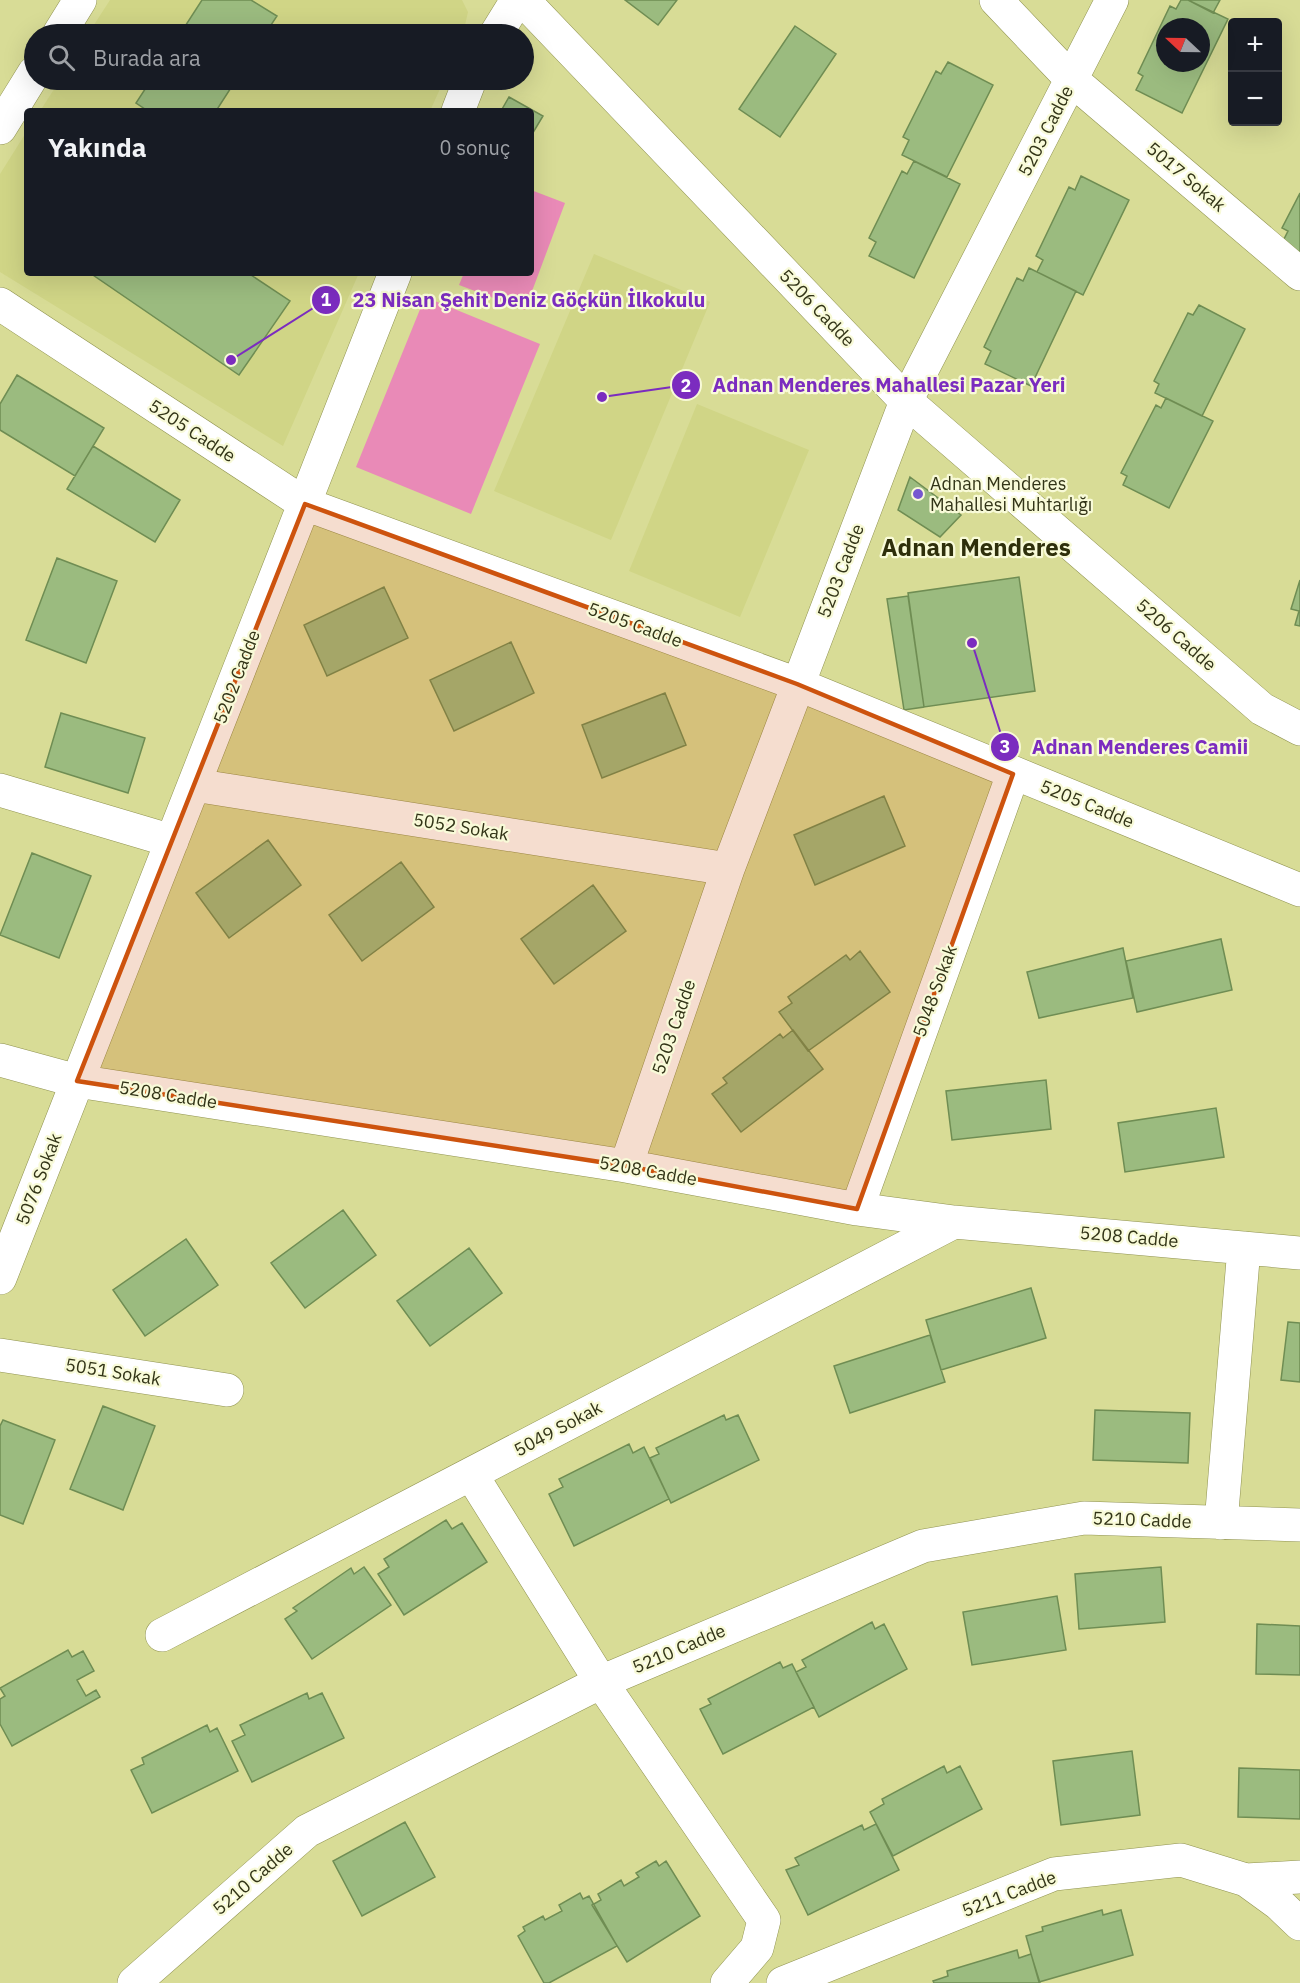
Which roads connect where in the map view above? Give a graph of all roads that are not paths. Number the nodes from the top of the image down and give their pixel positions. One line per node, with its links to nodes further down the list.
1 (80, 0): 6 (street)
2 (517, 0): 7 (street)
3 (523, 0): 16 (street, 5206 Cadde)
4 (996, 0): 8 (street, 5017 Sokak)
5 (1112, 0): 8 (street, 5203 Cadde)
6 (64, 24)
7 (502, 24)
8 (1072, 80): 13 (street, 5017 Sokak); 16 (street, 5203 Cadde)
9 (24, 89): 12 (street)
10 (466, 90): 11 (street)
11 (459, 108)
12 (0, 128)
13 (1300, 274)
14 (394, 276): 17 (street, 5202 Cadde)
15 (0, 304): 17 (street, 5205 Cadde)
16 (906, 401): 18 (street, 5203 Cadde); 19 (street, 5206 Cadde)
17 (305, 504): 18 (street, 5205 Cadde); 21 (street, 5202 Cadde)
18 (797, 684): 20 (street, 5205 Cadde); 24 (street, 5203 Cadde)
19 (1300, 729)
20 (1013, 774): 25 (street, 5205 Cadde); 29 (street, 5048 Sokak)
21 (194, 785): 23 (street, 5202 Cadde); 24 (street, 5052 Sokak)
22 (0, 790): 23 (street)
23 (172, 842): 27 (street, 5202 Cadde)
24 (728, 869): 28 (street, 5203 Cadde)
25 (1300, 890)
26 (0, 1060): 27 (street, 5208 Cadde)
27 (77, 1081): 28 (street, 5208 Cadde); 33 (street, 5076 Sokak)
28 (626, 1166): 29 (street, 5208 Cadde)
29 (857, 1209): 30 (street, 5208 Cadde)
30 (954, 1222): 31 (street, 5208 Cadde); 36 (street, 5049 Sokak)
31 (1244, 1248): 32 (street, 5208 Cadde); 37 (street)
32 (1300, 1253)
33 (0, 1278)
34 (0, 1355): 35 (street, 5051 Sokak)
35 (227, 1390)
36 (471, 1474): 39 (street, 5049 Sokak); 40 (street)
37 (1221, 1523): 38 (street, 5210 Cadde); 40 (street, 5210 Cadde)
38 (1300, 1525)
39 (162, 1635)
40 (601, 1682): 44 (street, 5210 Cadde); 45 (street)
41 (1300, 1877): 42 (street)
42 (1246, 1881): 43 (street, 5211 Cadde); 46 (street, 5211 Cadde)
43 (1300, 1924)
44 (134, 1983)
45 (727, 1983)
46 (783, 1983)

